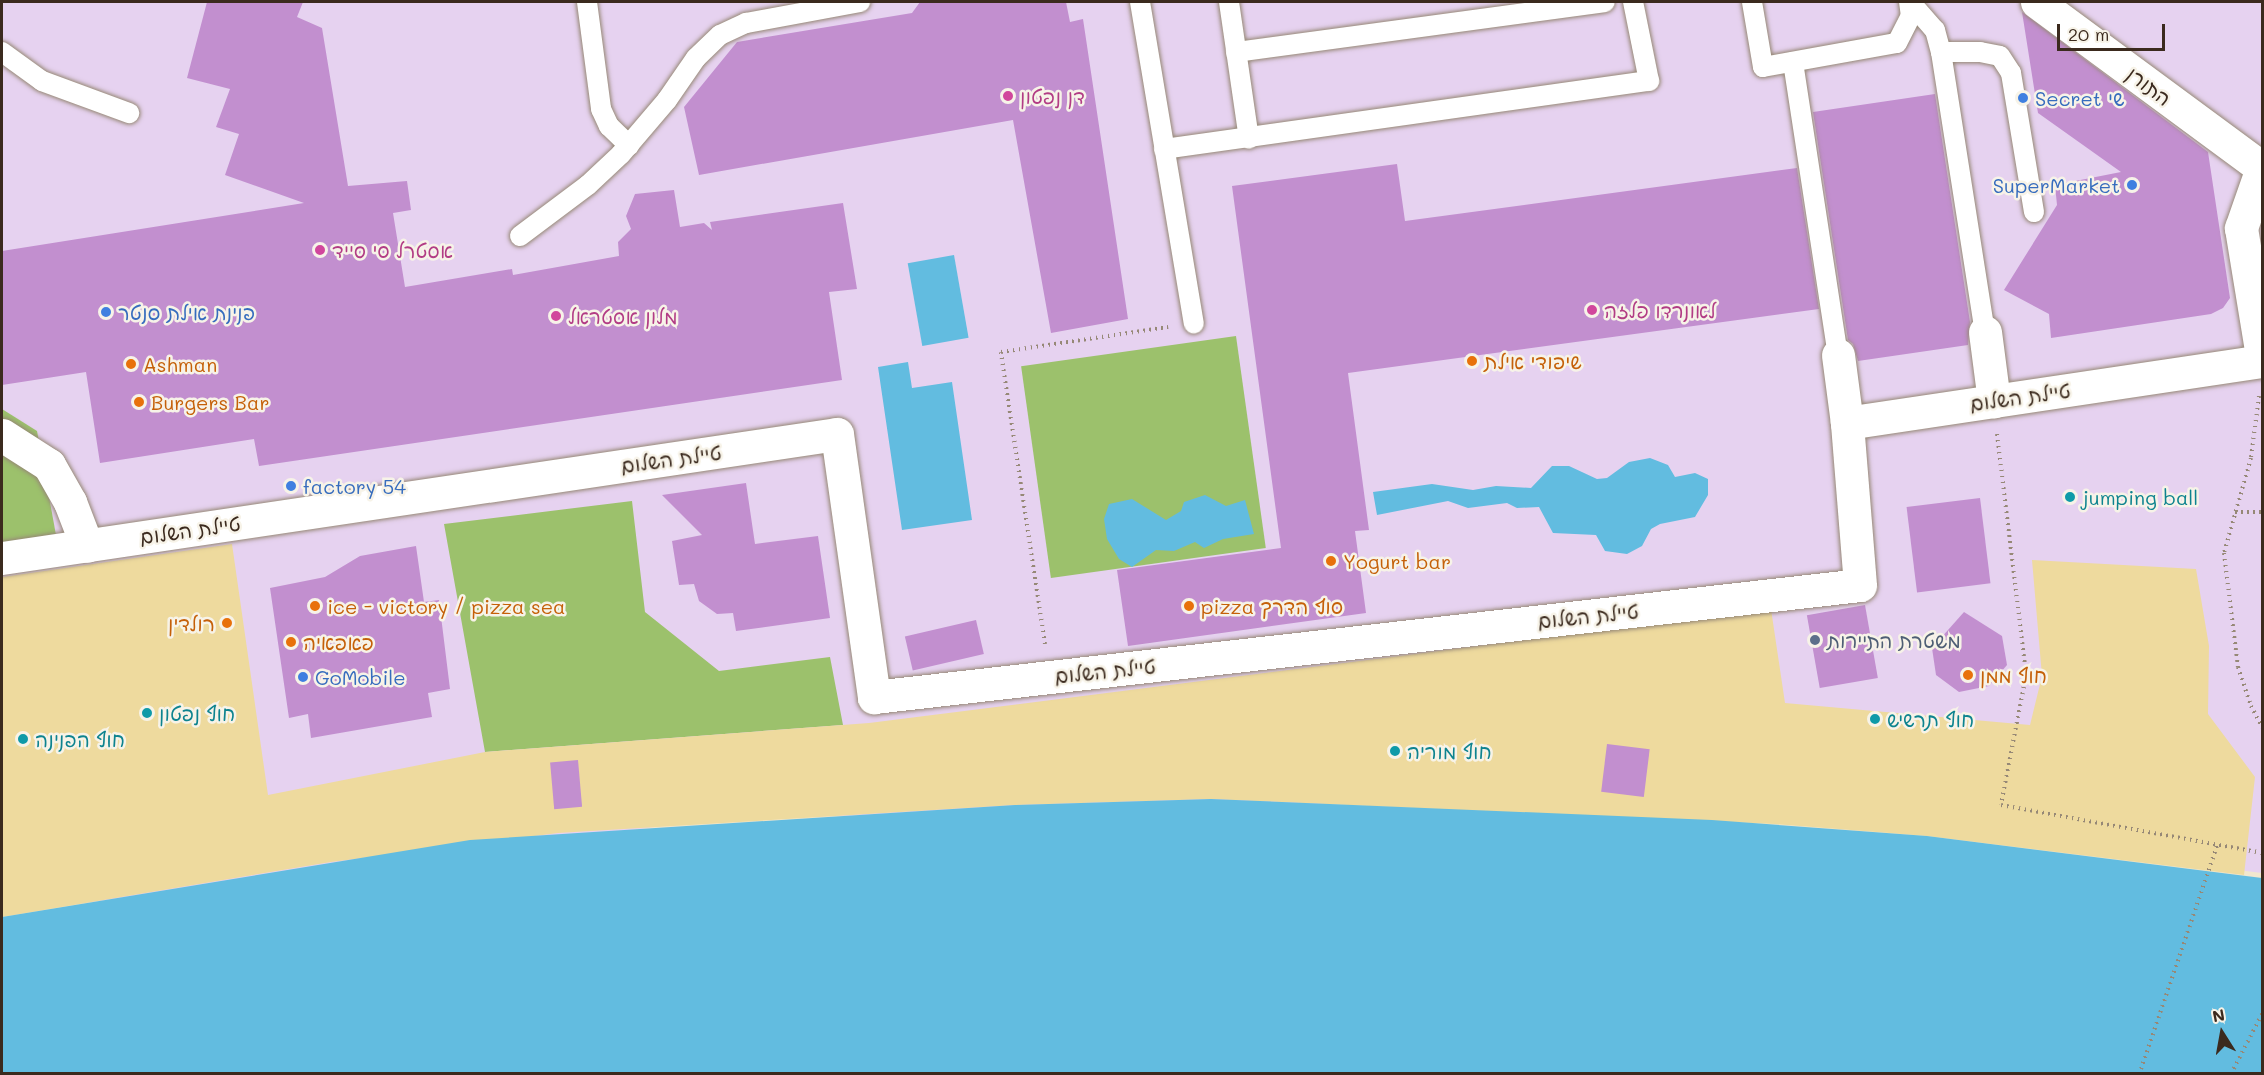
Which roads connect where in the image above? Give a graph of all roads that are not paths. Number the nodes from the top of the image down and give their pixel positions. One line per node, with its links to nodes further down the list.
1 (587, 2): 16 (lane)
2 (860, 2): 16 (lane)
3 (1140, 2): 17 (lane)
4 (1229, 2): 11 (lane)
5 (1605, 2): 11 (lane)
6 (1633, 2): 15 (lane)
7 (1752, 2): 13 (lane)
8 (2037, 2): 18 (street, התורן)
9 (1910, 3): 12 (lane); 13 (lane)
10 (2, 52): 14 (lane)
11 (1236, 52): 15 (lane)
12 (1941, 52): 19 (lane); 22 (lane)
13 (1793, 62): 23 (lane)
14 (129, 113)
15 (1249, 139): 17 (lane)
16 (629, 145): 20 (lane)
17 (1164, 149): 21 (lane)
18 (2262, 168): 24 (street)
19 (2034, 212)
20 (520, 236)
21 (1194, 323)
22 (1985, 332): 26 (street)
23 (1838, 355): 27 (street)
24 (2262, 356)
25 (2261, 376): 26 (street, טיילת השלום)
26 (1994, 401): 27 (street, טיילת השלום)
27 (1846, 423): 29 (street, טיילת השלום)
28 (2, 435): 29 (street)
29 (87, 546): 30 (street, טיילת השלום)
30 (2, 558)

